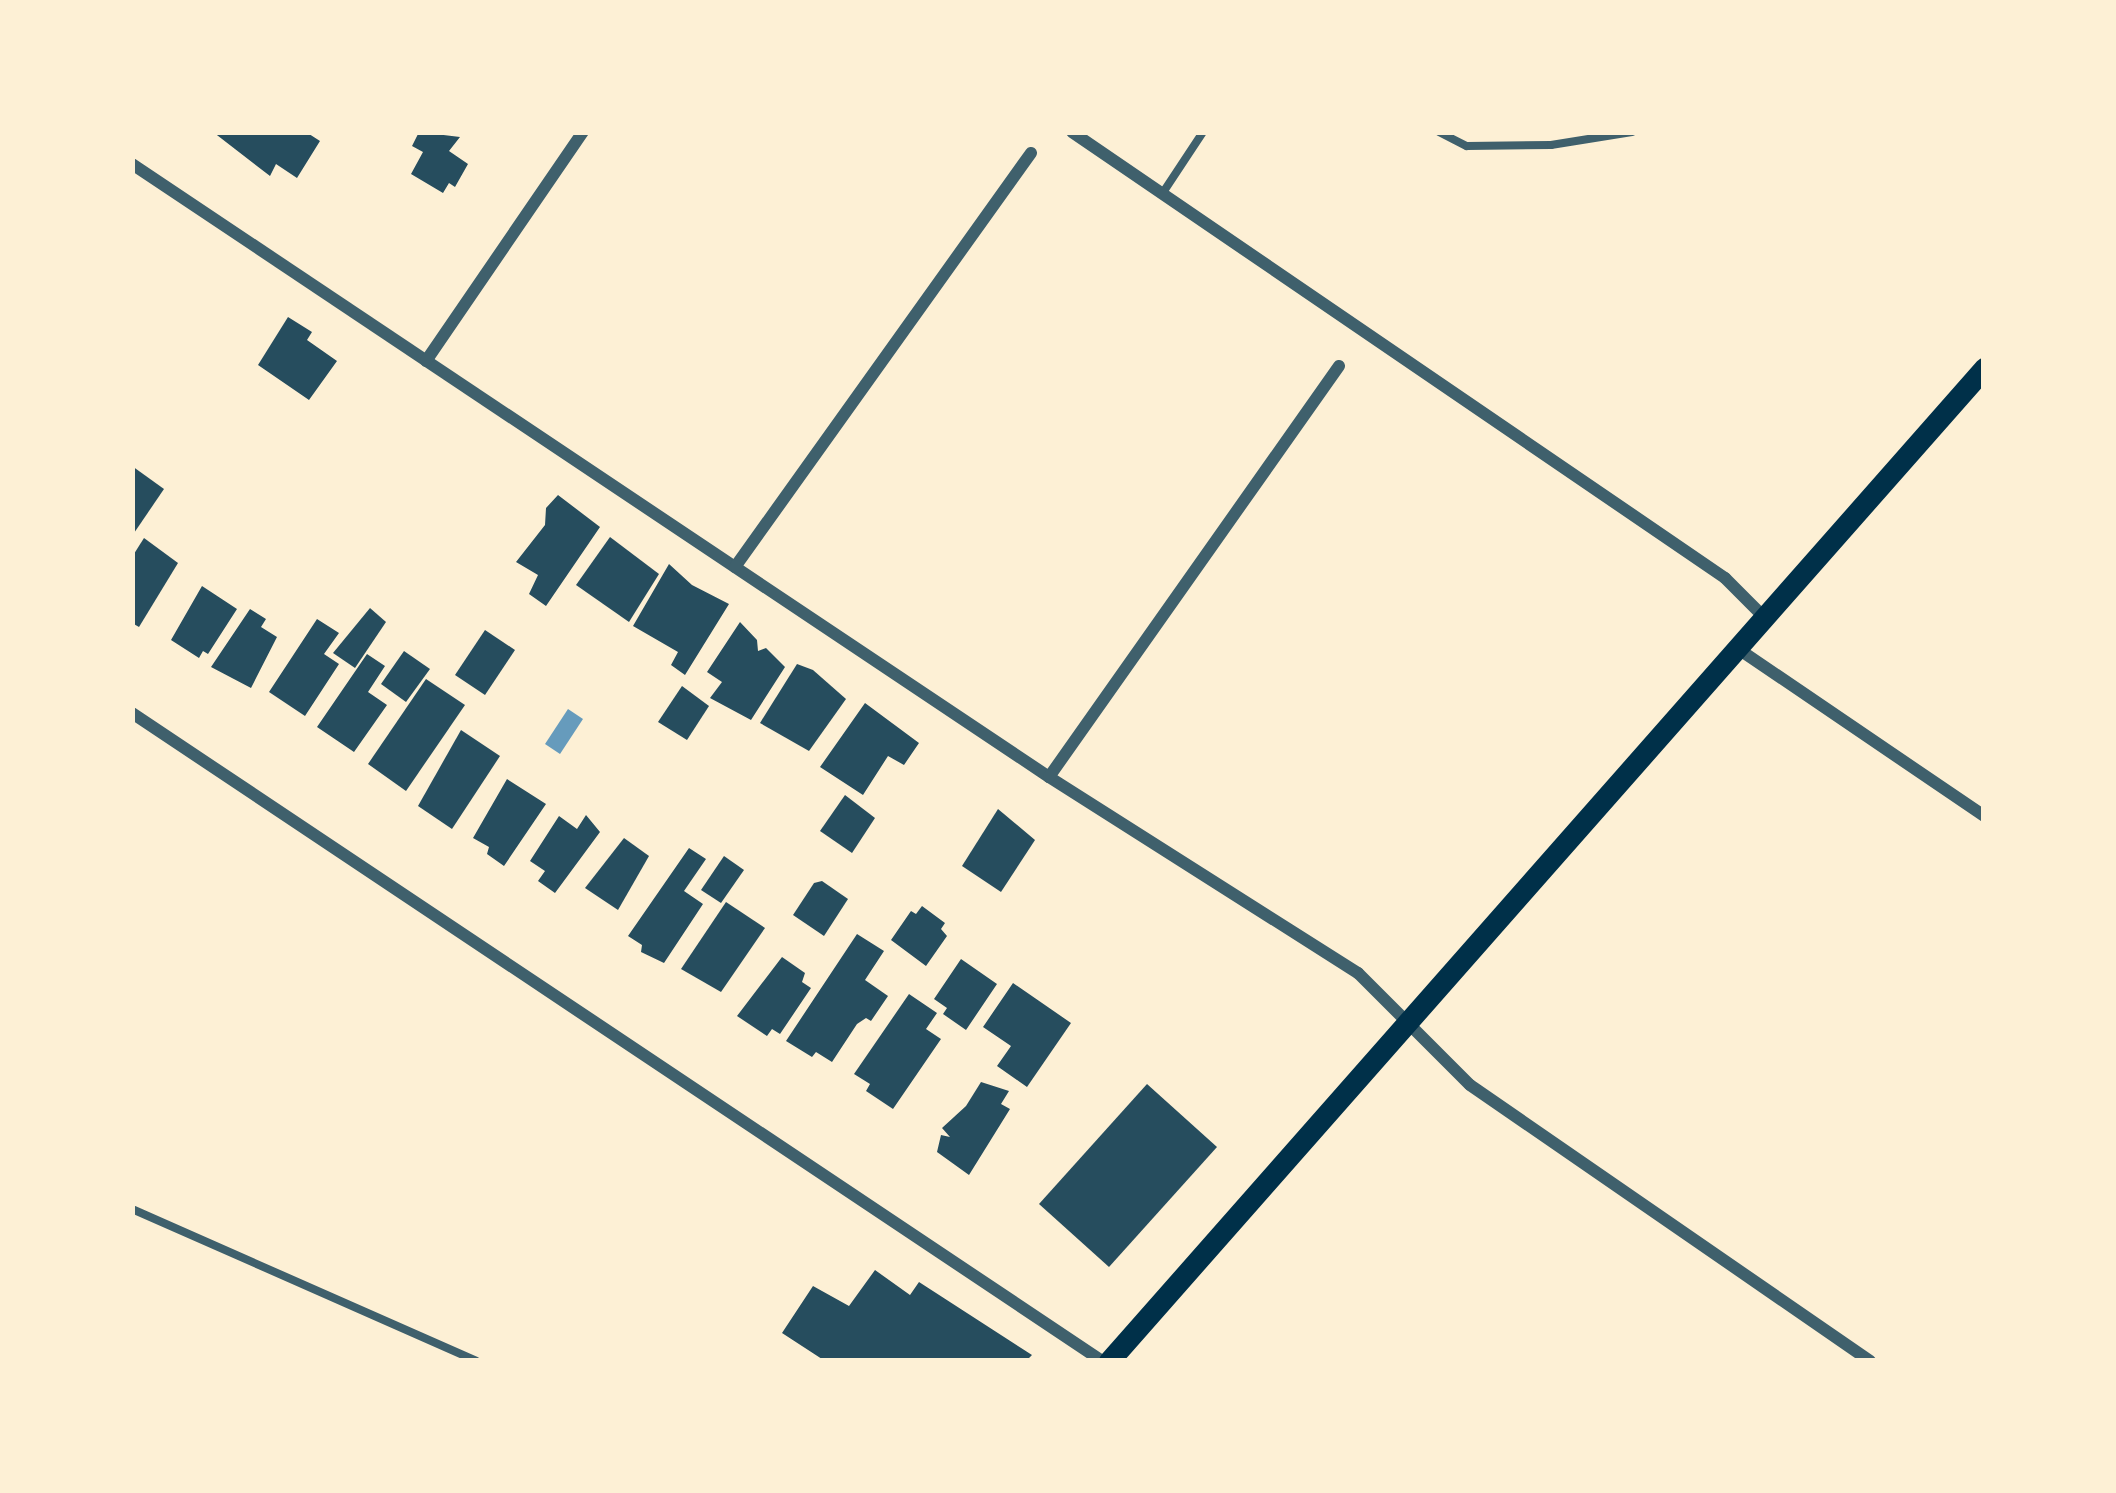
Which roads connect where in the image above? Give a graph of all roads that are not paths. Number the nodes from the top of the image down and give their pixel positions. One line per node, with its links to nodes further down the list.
1 (583, 132): 9 (street)
2 (1072, 132): 8 (street)
3 (1203, 132): 8 (lane)
4 (1438, 132): 5 (lane)
5 (1632, 132)
6 (1031, 153): 12 (street)
7 (132, 164): 9 (street)
8 (1162, 194): 13 (street)
9 (426, 361): 12 (street)
10 (1339, 366): 16 (street)
11 (1984, 368): 13 (main road)
12 (736, 567): 16 (street)
13 (1765, 617): 14 (main road)
14 (1737, 648): 17 (street); 18 (main road)
15 (132, 712): 21 (street)
16 (1049, 777): 18 (street)
17 (1984, 816)
18 (1406, 1026): 21 (main road); 22 (street)
19 (132, 1209): 20 (lane)
20 (476, 1361)
21 (1106, 1361)
22 (1870, 1361)

